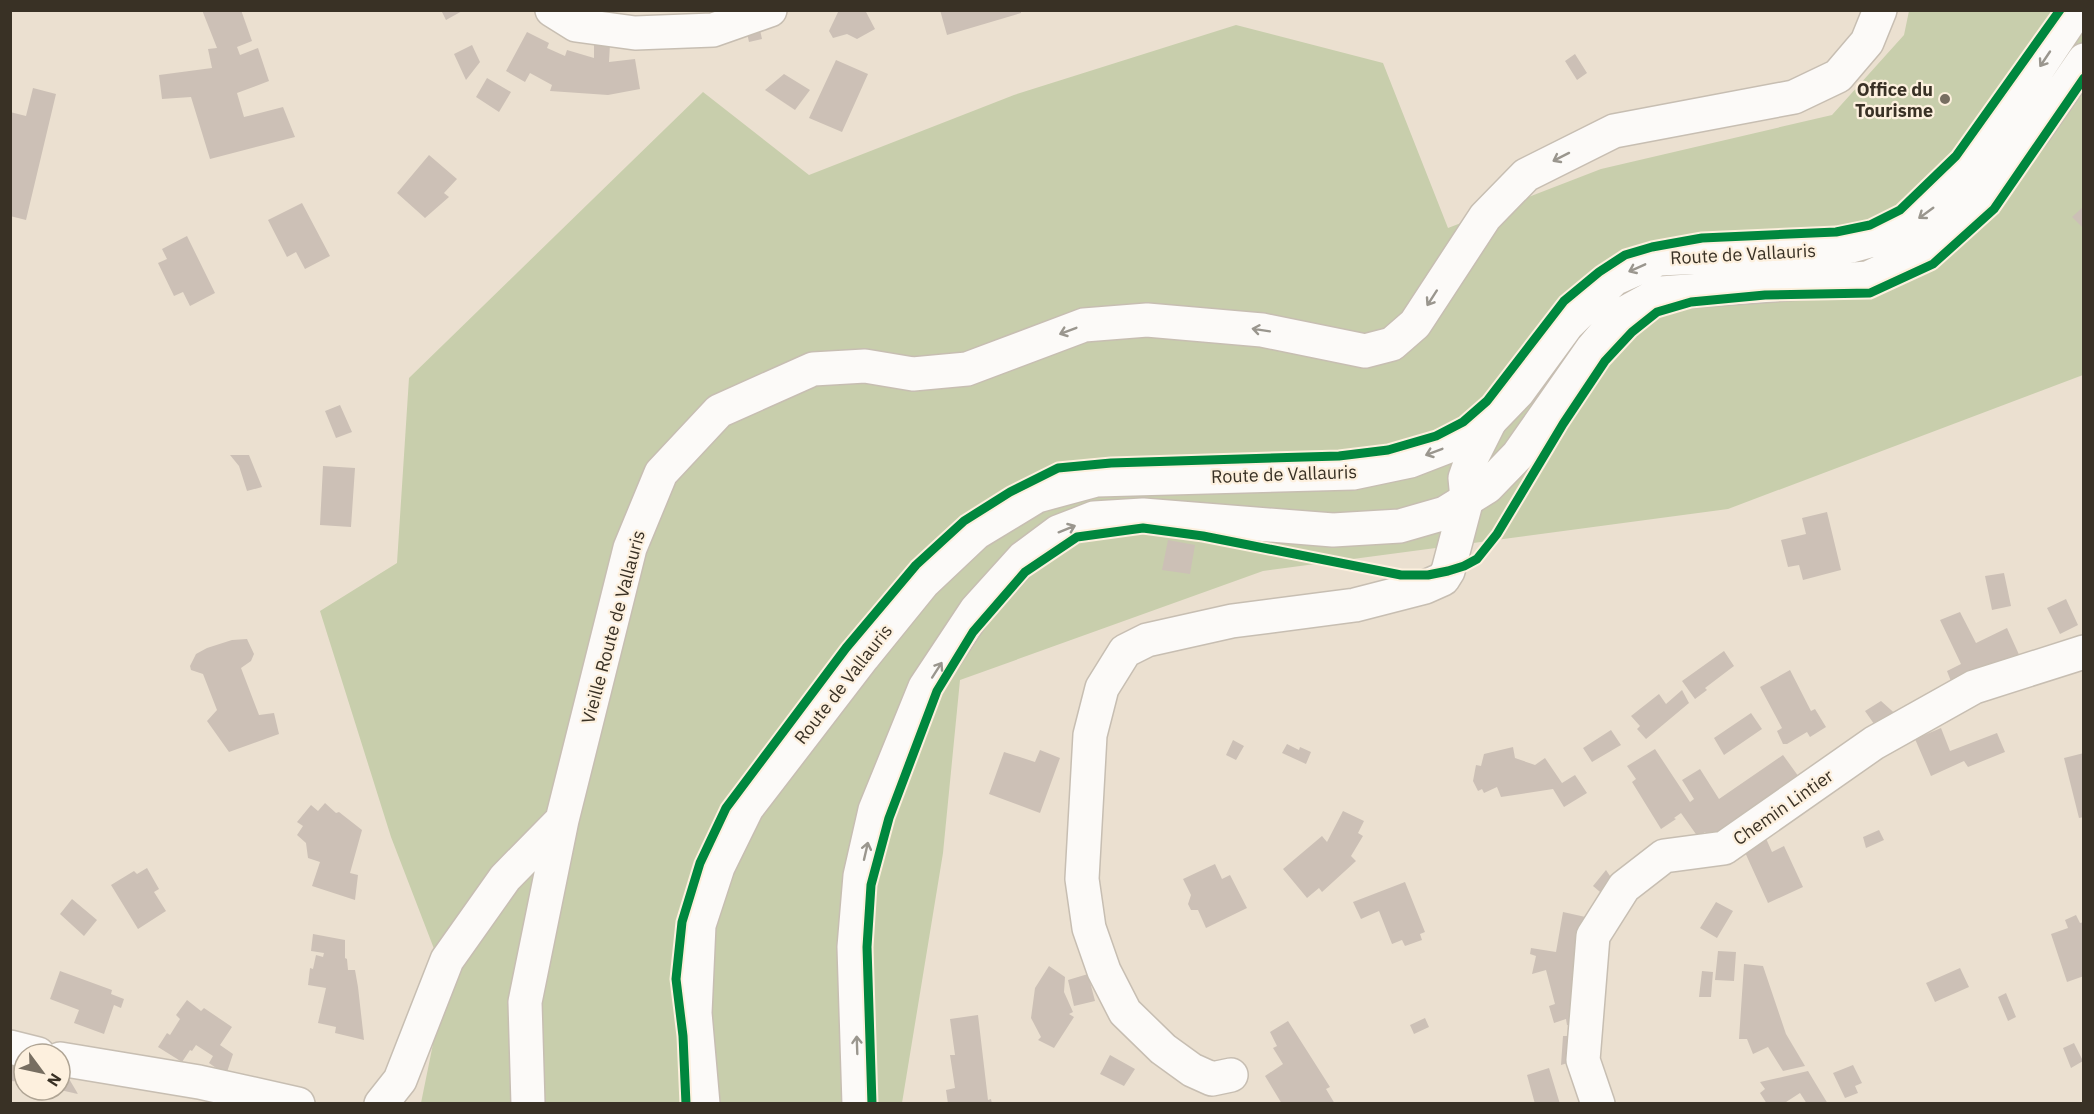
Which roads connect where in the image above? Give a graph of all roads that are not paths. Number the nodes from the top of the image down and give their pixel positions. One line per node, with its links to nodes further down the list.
1 (552, 10): 2 (street)
2 (770, 10)
3 (1880, 10): 9 (street, Vieille Route de Vallauris, one-way to 9)
4 (2078, 10): 6 (street, Route de Vallauris, one-way to 6)
5 (2084, 60): 7 (street, Route de Vallauris)
6 (1490, 421): 7 (street); 15 (street, Route de Vallauris, one-way to 15)
7 (1467, 499): 11 (street); 16 (street, Route de Vallauris, one-way to 7)
8 (2084, 652): 17 (street, Chemin Lintier)
9 (562, 820): 13 (street); 14 (street, Vieille Route de Vallauris)
10 (72, 1061): 12 (street)
11 (1231, 1075)
12 (298, 1104)
13 (381, 1104)
14 (528, 1104)
15 (703, 1104)
16 (859, 1104)
17 (1598, 1104)

